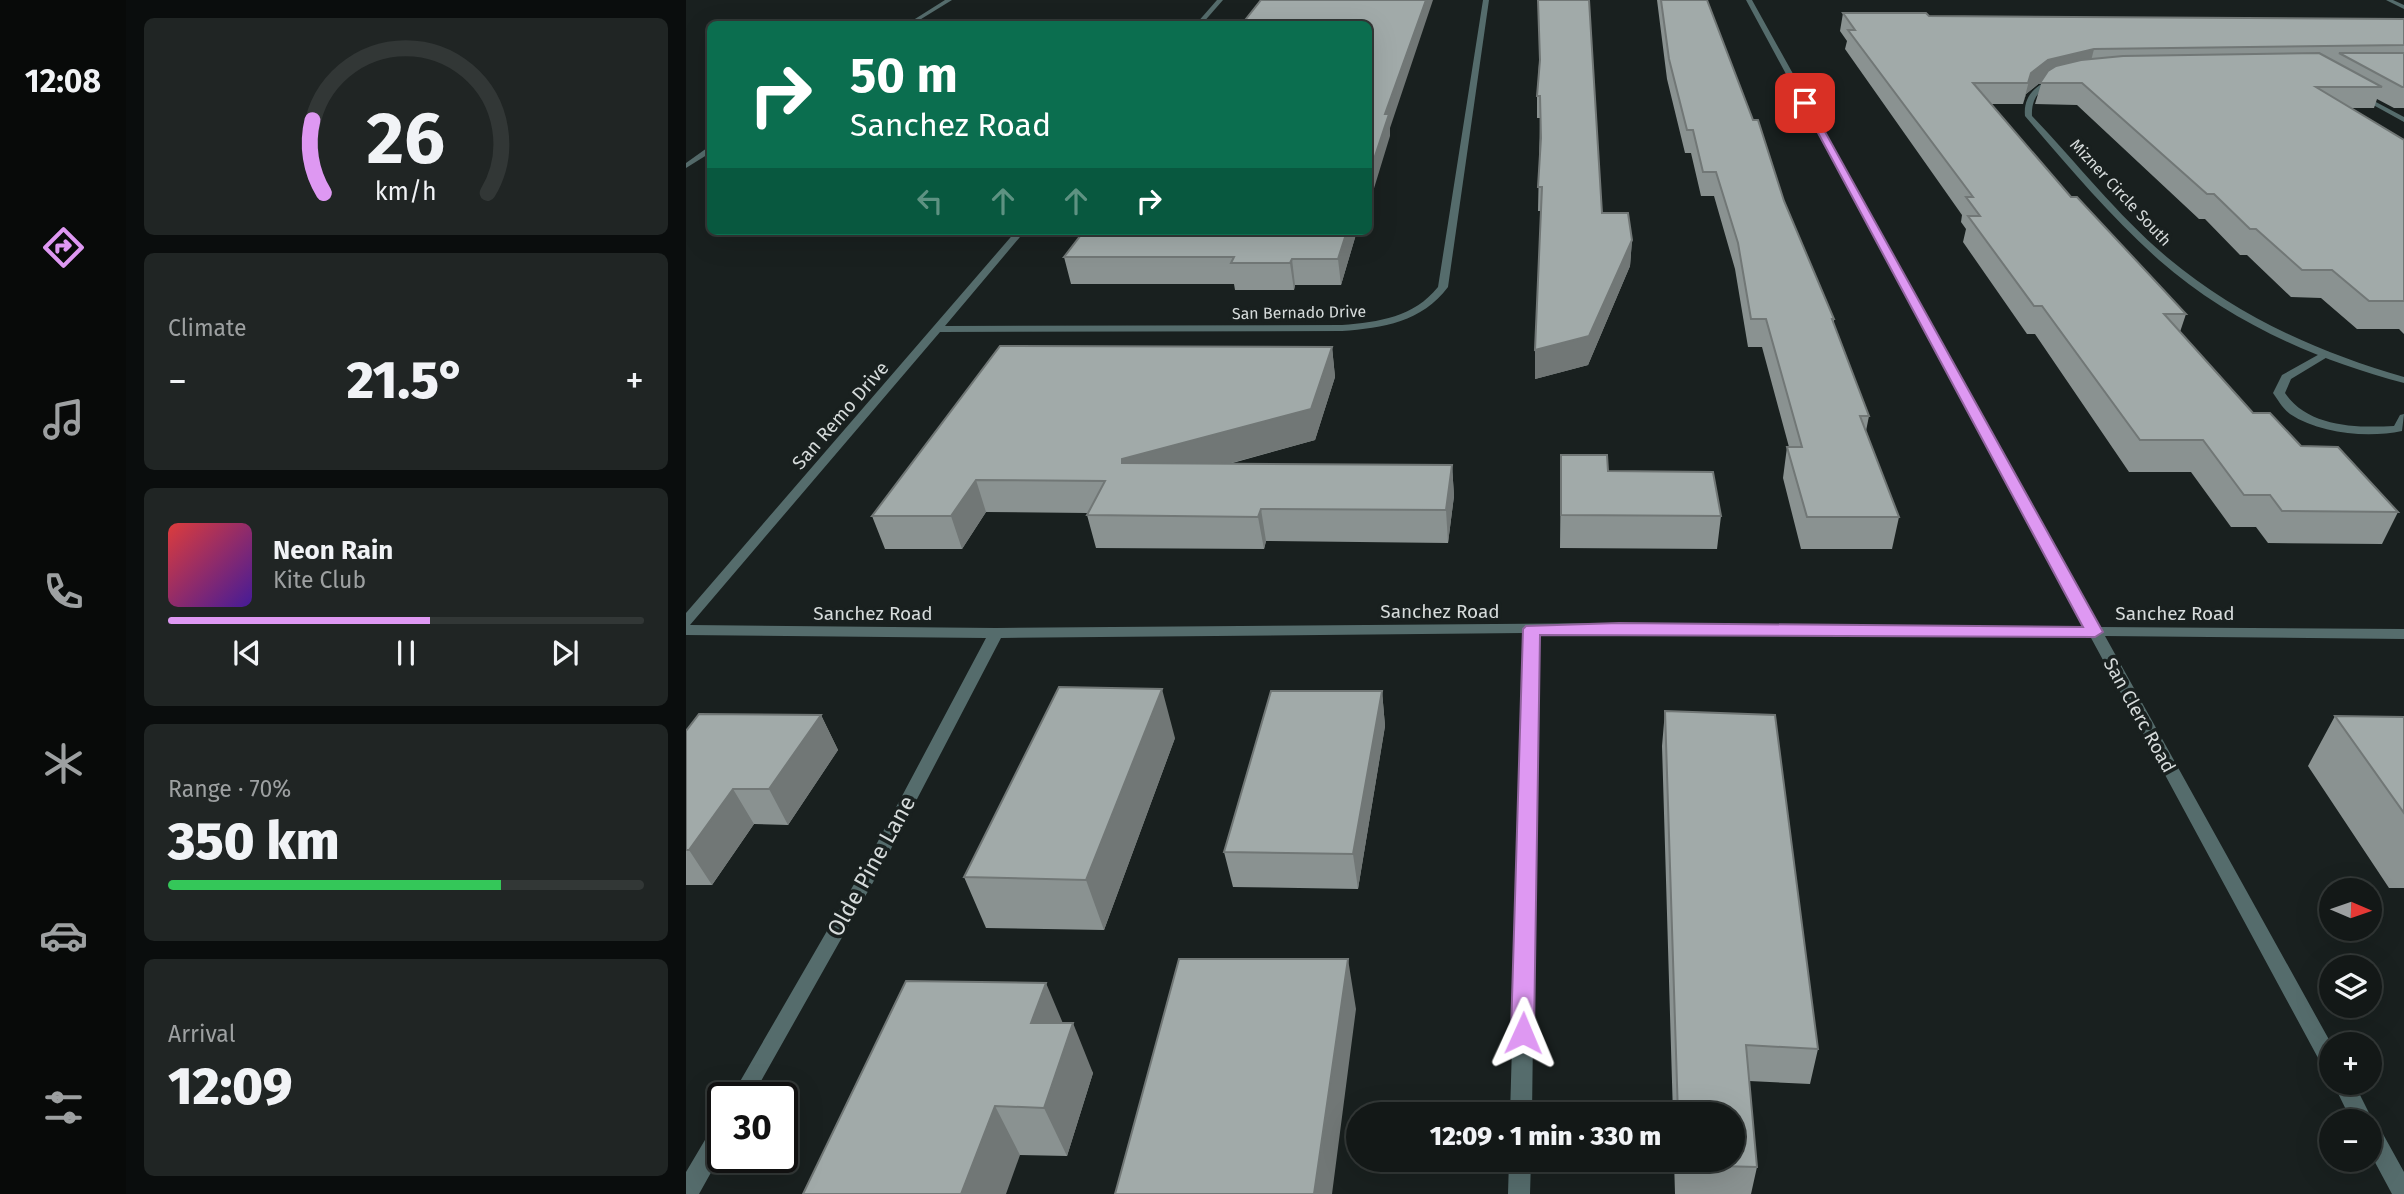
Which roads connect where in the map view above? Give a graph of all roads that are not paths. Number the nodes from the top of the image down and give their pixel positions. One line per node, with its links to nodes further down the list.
1 (949, 0): 7 (street)
2 (1220, 0): 8 (street)
3 (1486, 0): 15 (street, San Bernado Drive)
4 (1749, 0): 22 (street, San Clerc Road)
5 (2389, 0): 6 (street)
6 (2404, 7)
7 (915, 21)
8 (1202, 21)
9 (2061, 80): 16 (street, Mizner Circle South)
10 (2347, 88): 11 (street)
11 (2404, 120)
12 (707, 152): 13 (street)
13 (686, 166)
14 (1018, 235): 15 (street, San Remo Drive)
15 (936, 329): 19 (street, San Remo Drive)
16 (2325, 354): 17 (street, Mizner Circle South); 18 (street)
17 (2404, 380)
18 (2404, 417)
19 (686, 622)
20 (1531, 629): 22 (street, Sanchez Road); 23 (street, Sanchez Road); 27 (street)
21 (686, 630): 23 (street, Sanchez Road)
22 (2095, 632): 24 (street, Sanchez Road); 25 (street, San Clerc Road)
23 (996, 633): 26 (street, Olde Pine Lane)
24 (2404, 634)
25 (2319, 1040)
26 (750, 1082)
27 (1521, 1102)
28 (2382, 1154): 33 (street)
29 (707, 1158): 31 (street)
30 (1520, 1172): 32 (street)
31 (686, 1194)
32 (1520, 1194)
33 (2404, 1194)

